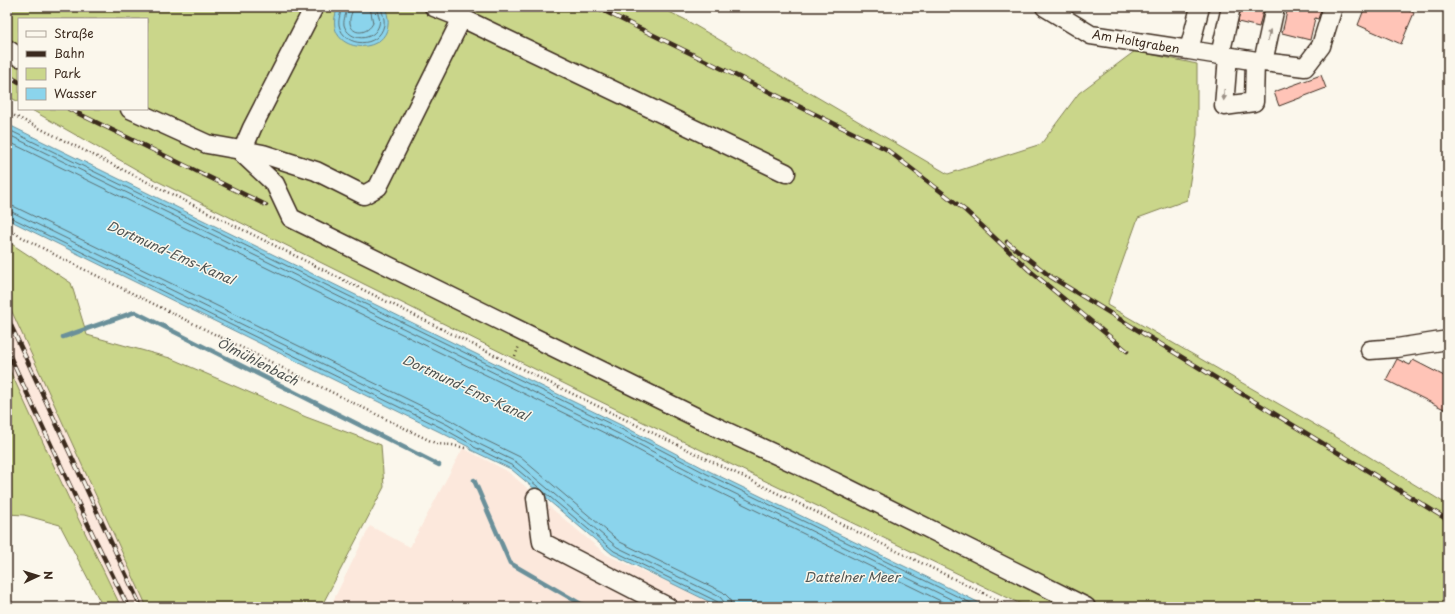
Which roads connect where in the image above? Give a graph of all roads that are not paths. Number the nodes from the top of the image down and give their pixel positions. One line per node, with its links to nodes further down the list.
1 (314, 7): 15 (street)
2 (434, 7): 8 (street)
3 (1200, 7): 10 (street, Am Holtgraben)
4 (1231, 7): 11 (street)
5 (1275, 7): 13 (street, one-way to 5)
6 (1333, 7): 13 (street)
7 (1054, 9): 10 (street, Am Holtgraben)
8 (462, 18): 15 (street); 16 (street)
9 (7, 49): 12 (street)
10 (1189, 50): 11 (street)
11 (1224, 55): 13 (street); 13 (street, one-way to 13)
12 (18, 56)
13 (1259, 61)
14 (132, 110): 15 (street)
15 (243, 149): 21 (street)
16 (786, 173)
17 (1448, 340): 18 (street)
18 (1370, 350)
19 (536, 498): 20 (street)
20 (668, 607)
21 (1086, 607)

